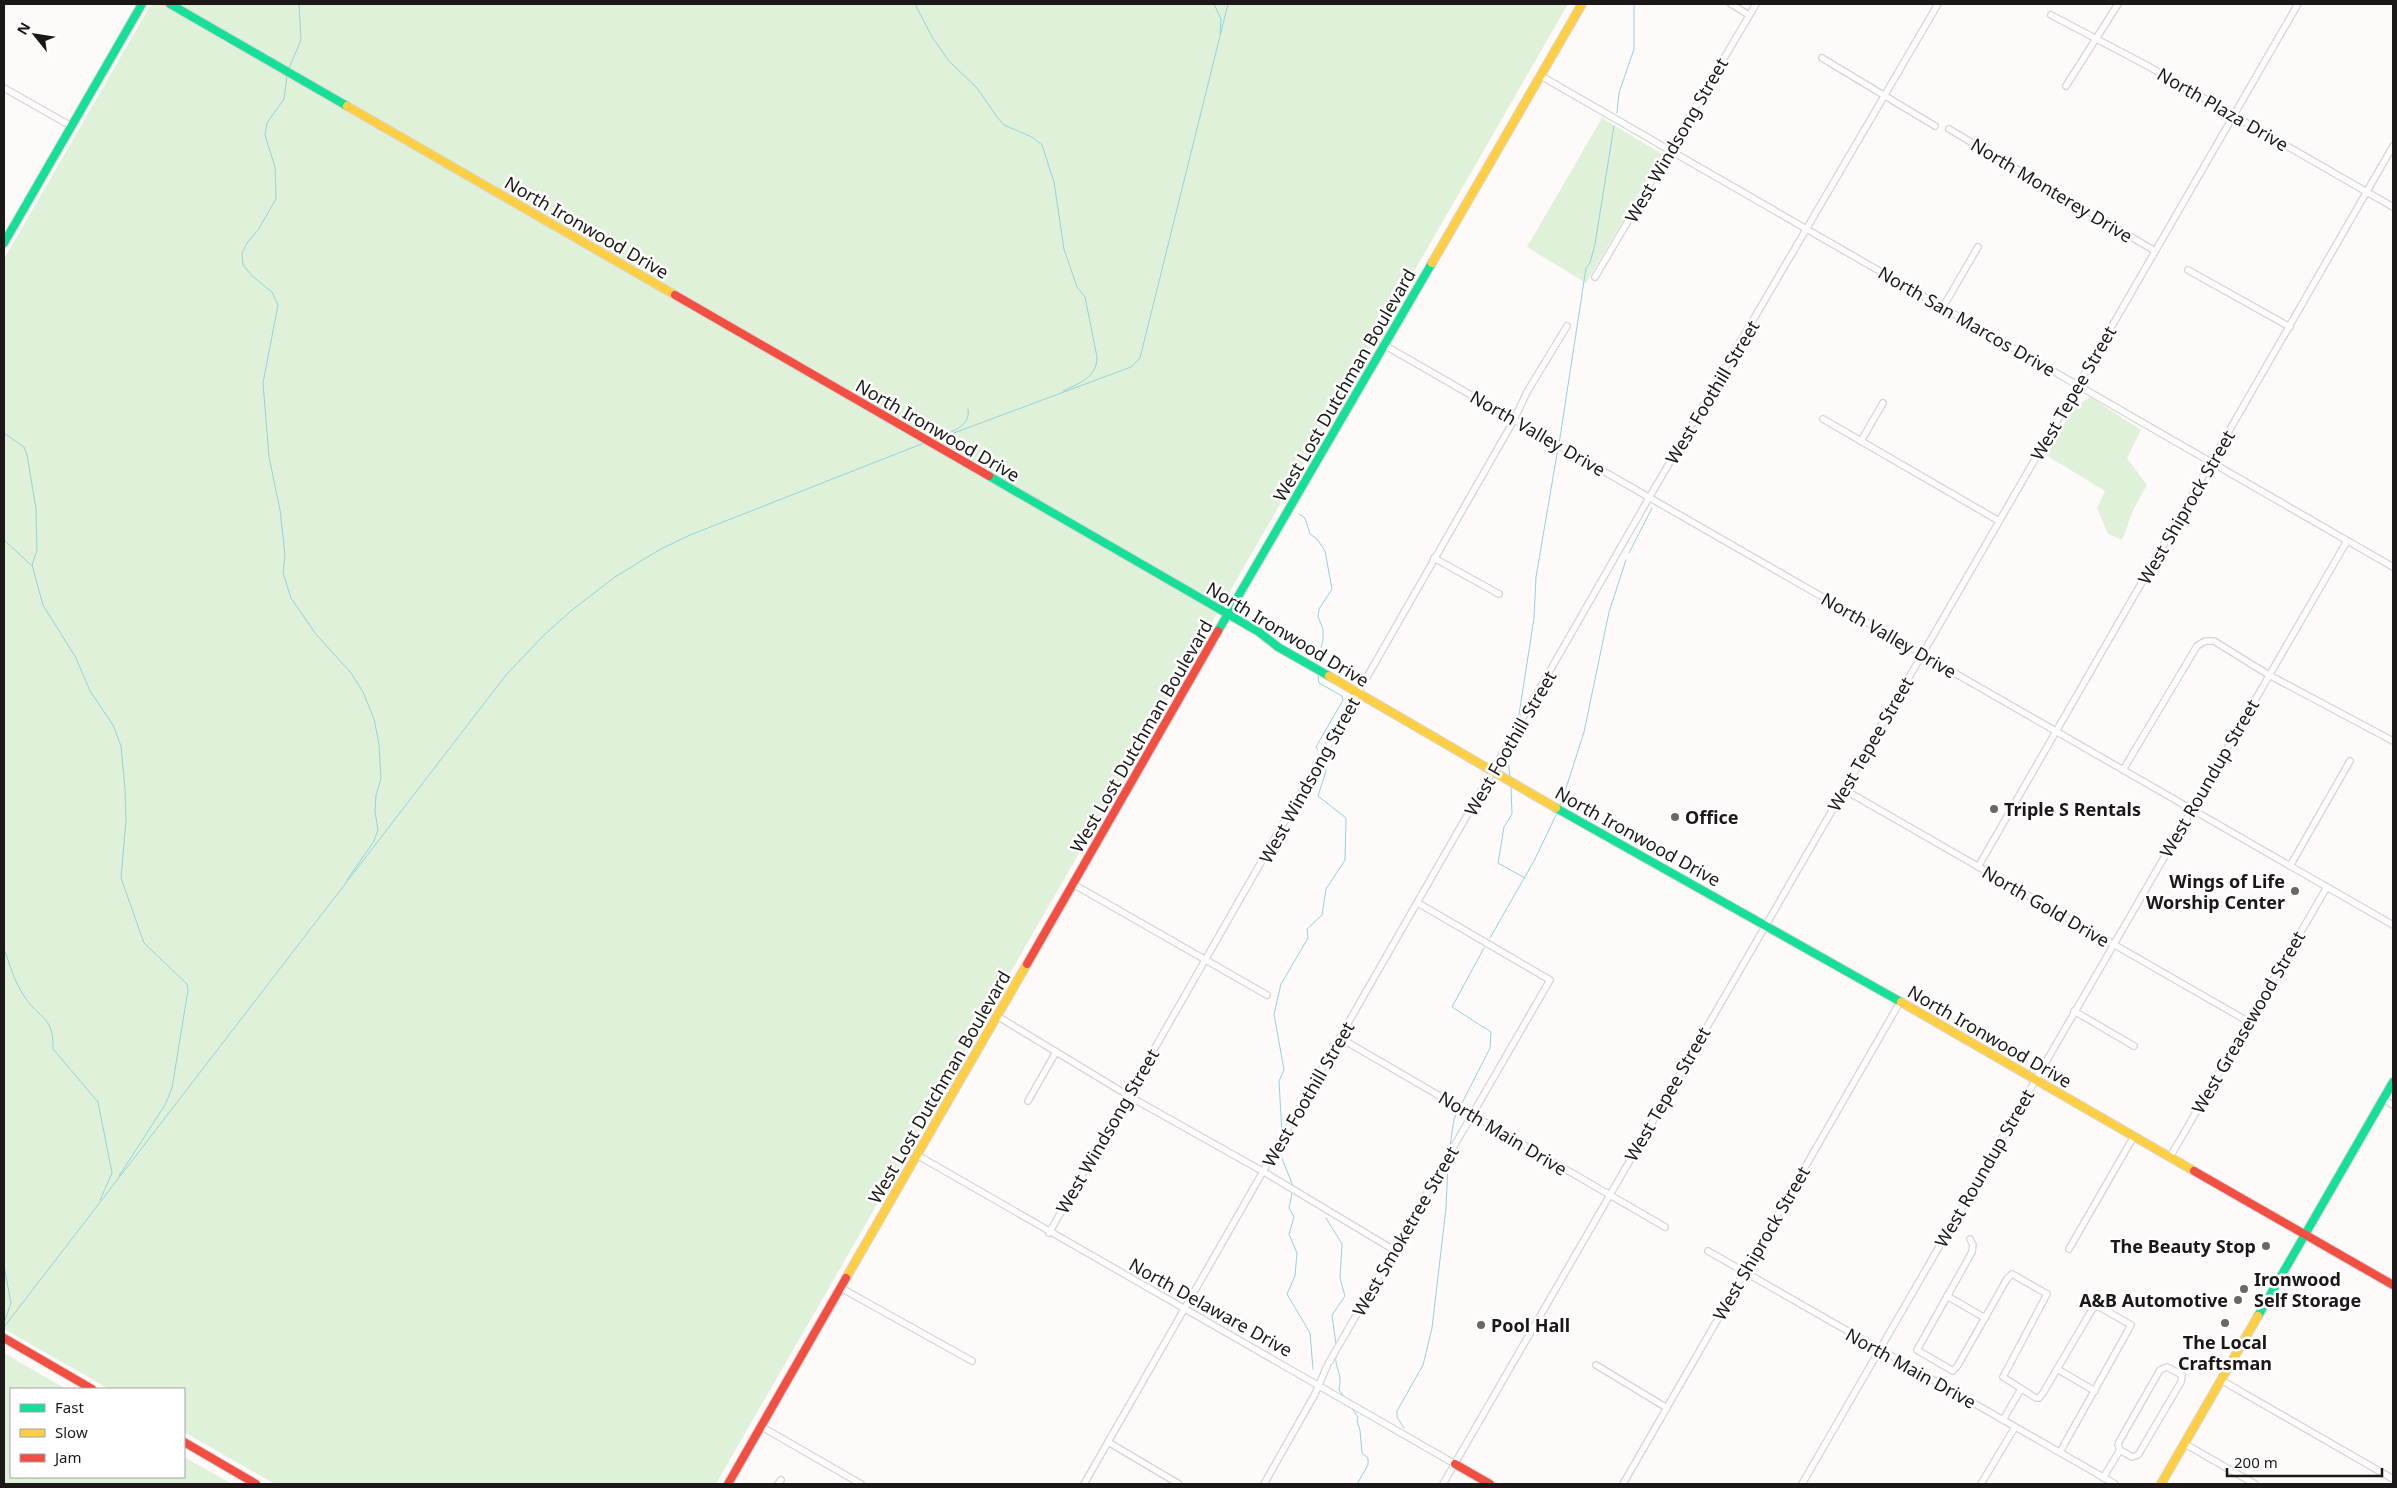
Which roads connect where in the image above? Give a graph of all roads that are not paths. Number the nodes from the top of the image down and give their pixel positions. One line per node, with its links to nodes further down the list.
1 (142, 4): 18 (street)
2 (170, 4): 47 (street, North Ironwood Drive)
3 (1582, 4): 13 (street, West Lost Dutchman Boulevard)
4 (1731, 4): 9 (street)
5 (1756, 4): 9 (street, West Windsong Street)
6 (1938, 4): 16 (street, West Foothill Street)
7 (2118, 4): 11 (street)
8 (2298, 4): 17 (street, West Tepee Street)
9 (1749, 15): 22 (street, West Windsong Street)
10 (2051, 15): 11 (street, North Plaza Drive)
11 (2097, 40): 14 (street); 17 (street, North Plaza Drive)
12 (1822, 58): 16 (street)
13 (1541, 76): 22 (street, North San Marcos Drive); 34 (street, West Lost Dutchman Boulevard)
14 (2066, 86)
15 (4, 88): 18 (street)
16 (1885, 96): 19 (street); 25 (street, West Foothill Street)
17 (2234, 115): 23 (street, North Plaza Drive); 28 (street, West Tepee Street)
18 (71, 126): 26 (street)
19 (1935, 126)
20 (1949, 129): 28 (street, North Monterey Drive)
21 (2393, 146): 23 (street, West Shiprock Street)
22 (1670, 150): 25 (street, North San Marcos Drive); 30 (street, West Windsong Street)
23 (2369, 192): 24 (street, North Plaza Drive); 33 (street, West Shiprock Street)
24 (2393, 206)
25 (1808, 229): 31 (street, North San Marcos Drive); 41 (street, West Foothill Street)
26 (4, 243)
27 (1978, 247): 31 (street)
28 (2155, 250): 35 (street, West Tepee Street)
29 (2188, 270): 33 (street)
30 (1595, 276)
31 (1944, 307): 35 (street, North San Marcos Drive)
32 (1567, 326): 38 (street, West Windsong Street)
33 (2290, 327): 40 (street, West Shiprock Street)
34 (1384, 345): 38 (street, North Valley Drive); 47 (street, West Lost Dutchman Boulevard)
35 (2078, 385): 40 (street, North San Marcos Drive); 42 (street, West Tepee Street)
36 (1883, 403): 39 (street)
37 (1823, 419): 39 (street)
38 (1514, 420): 41 (street, North Valley Drive); 44 (street, West Windsong Street)
39 (1861, 441): 42 (street)
40 (2212, 463): 43 (street, North San Marcos Drive); 51 (street, West Shiprock Street)
41 (1650, 498): 48 (street, North Valley Drive); 55 (street, West Foothill Street)
42 (1999, 521): 48 (street, West Tepee Street)
43 (2347, 541): 45 (street, North San Marcos Drive); 49 (street, West Roundup Street)
44 (1434, 558): 46 (street); 50 (street, West Windsong Street)
45 (2393, 567)
46 (1499, 594)
47 (1228, 614): 50 (street, North Ironwood Drive); 60 (street, West Lost Dutchman Boulevard)
48 (1921, 654): 51 (street, North Valley Drive); 56 (street, West Tepee Street)
49 (2269, 675): 52 (street); 54 (street); 57 (street, West Roundup Street)
50 (1358, 694): 55 (street, North Ironwood Drive); 66 (street, West Windsong Street)
51 (2056, 732): 54 (street, North Valley Drive); 59 (street, West Shiprock Street)
52 (2393, 741)
53 (2350, 761): 58 (street)
54 (2123, 770): 57 (street, North Valley Drive)
55 (1493, 772): 62 (street, West Foothill Street); 63 (street, North Ironwood Drive)
56 (1843, 789): 59 (street, North Gold Drive); 63 (street, West Tepee Street)
57 (2191, 810): 58 (street, North Valley Drive); 65 (street, West Roundup Street)
58 (2290, 866): 61 (street, North Valley Drive)
59 (1978, 867): 65 (street, North Gold Drive)
60 (1073, 884): 66 (street); 70 (street, West Lost Dutchman Boulevard)
61 (2326, 887): 64 (street, North Valley Drive); 71 (street, West Greasewood Street)
62 (1418, 903): 72 (street, West Foothill Street); 81 (street, West Smoketree Street)
63 (1765, 924): 68 (street, North Ironwood Drive); 86 (street, West Tepee Street)
64 (2393, 925)
65 (2113, 944): 69 (street, West Roundup Street); 71 (street, North Gold Drive)
66 (1206, 961): 67 (street); 77 (street, West Windsong Street)
67 (1267, 995)
68 (1900, 1002): 75 (street, North Ironwood Drive); 94 (street, West Shiprock Street)
69 (2074, 1011): 73 (street); 75 (street, West Roundup Street)
70 (997, 1016): 74 (street); 83 (street, West Lost Dutchman Boulevard)
71 (2249, 1022): 84 (street, West Greasewood Street)
72 (1340, 1038): 81 (street, North Main Drive); 85 (street, West Foothill Street)
73 (2134, 1046)
74 (1056, 1052): 77 (street); 79 (street)
75 (2035, 1079): 82 (street, North Ironwood Drive); 101 (street, West Roundup Street)
76 (2393, 1082): 78 (street)
77 (1128, 1096): 85 (street); 88 (street, West Windsong Street)
78 (2383, 1099): 80 (street); 89 (street)
79 (1028, 1101)
80 (2393, 1105)
81 (1473, 1114): 86 (street, North Main Drive); 92 (street, West Smoketree Street)
82 (2134, 1136): 84 (street, North Ironwood Drive); 91 (street)
83 (918, 1156): 88 (street, North Delaware Drive); 96 (street, West Lost Dutchman Boulevard)
84 (2170, 1157): 89 (street, North Ironwood Drive)
85 (1264, 1172): 92 (street); 98 (street, West Foothill Street)
86 (1608, 1196): 87 (street, North Main Drive); 119 (street, West Tepee Street)
87 (1665, 1227)
88 (1049, 1233): 98 (street, North Delaware Drive)
89 (2305, 1234): 95 (street, North Ironwood Drive); 105 (street)
90 (1970, 1239): 97 (street)
91 (2069, 1249)
92 (1394, 1250): 106 (street, West Smoketree Street)
93 (1708, 1251): 94 (street, North Main Drive)
94 (1744, 1272): 101 (street, North Main Drive); 110 (street, West Shiprock Street)
95 (2393, 1285)
96 (841, 1288): 102 (street); 112 (street, West Lost Dutchman Boulevard)
97 (1947, 1296): 99 (street); 99 (street)
98 (1185, 1309): 106 (street, North Delaware Drive); 114 (street, West Foothill Street)
99 (1985, 1318): 108 (street)
100 (4, 1338): 107 (street)
101 (1879, 1350): 111 (street, North Main Drive); 122 (street, West Roundup Street)
102 (972, 1361)
103 (1596, 1365): 110 (street)
104 (2057, 1369): 108 (street); 109 (street); 109 (street)
105 (2221, 1380): 116 (street); 121 (street)
106 (1319, 1385): 119 (street, North Delaware Drive); 128 (street, West Smoketree Street)
107 (90, 1388)
108 (2021, 1389): 111 (street)
109 (2095, 1391): 118 (street)
110 (1666, 1408): 131 (street, West Shiprock Street)
111 (2003, 1420): 113 (street, North Main Drive)
112 (762, 1427): 124 (street, West Lost Dutchman Boulevard); 125 (street)
113 (2015, 1427): 118 (street, North Main Drive); 132 (street)
114 (1108, 1442): 126 (street, West Foothill Street); 127 (street)
115 (185, 1443): 123 (street)
116 (2185, 1444): 134 (street); 135 (street)
117 (2120, 1450): 117 (street); 120 (street)
118 (2060, 1452): 120 (street, North Main Drive)
119 (1455, 1464): 129 (street, West Tepee Street); 130 (street, North Delaware Drive)
120 (2103, 1478): 133 (street, North Main Drive)
121 (2393, 1478)
122 (1805, 1483)
123 (256, 1484)
124 (728, 1484)
125 (858, 1484)
126 (1084, 1484)
127 (1179, 1484)
128 (1264, 1484)
129 (1443, 1484)
130 (1490, 1484)
131 (1623, 1484)
132 (1982, 1484)
133 (2115, 1484)
134 (2161, 1484)
135 (2255, 1484)

